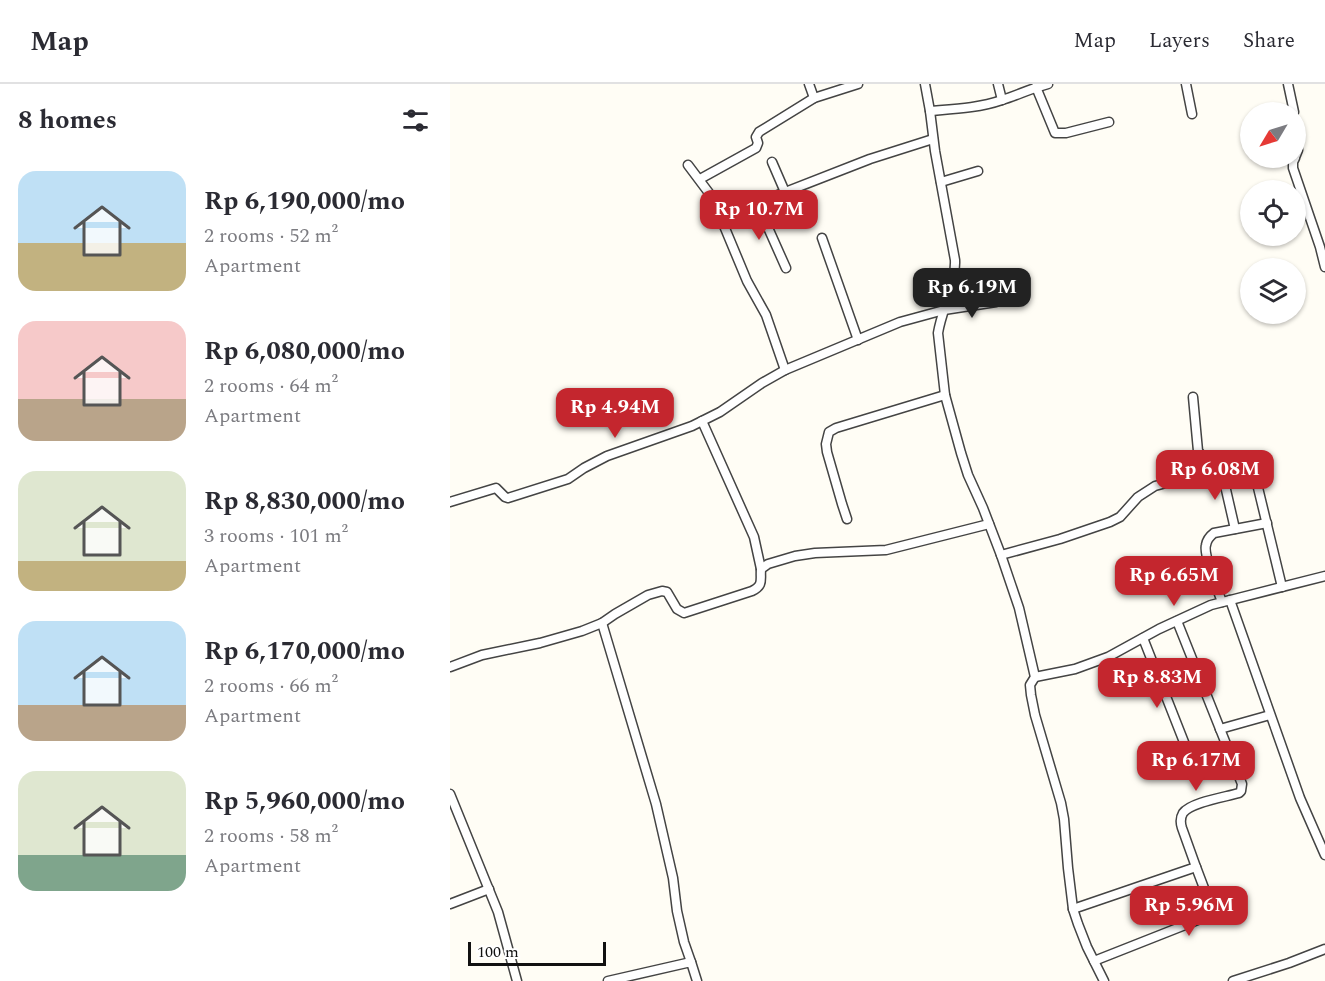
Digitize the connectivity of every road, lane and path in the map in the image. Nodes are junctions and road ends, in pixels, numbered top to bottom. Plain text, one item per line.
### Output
1 (809, 84) edge
2 (858, 84) edge
3 (925, 84) edge
4 (998, 84) edge
5 (1048, 84) edge
6 (1186, 84) edge
7 (1288, 84) edge
8 (1036, 87) junction
9 (814, 98) junction
10 (1002, 100) junction
11 (1292, 102) edge
12 (930, 111) junction
13 (1192, 114) dead end
14 (1108, 122) dead end
15 (933, 139) junction
16 (772, 162) dead end
17 (688, 165) dead end
18 (1293, 168) edge
19 (978, 171) dead end
20 (700, 179) junction
21 (941, 182) junction
22 (785, 192) junction
23 (757, 202) junction
24 (722, 220) junction
25 (822, 238) dead end
26 (1325, 267) edge
27 (786, 268) dead end
28 (996, 302) dead end
29 (944, 310) junction
30 (858, 340) junction
31 (785, 370) junction
32 (945, 395) junction
33 (1193, 397) dead end
34 (702, 421) junction
35 (1232, 465) junction
36 (1221, 468) junction
37 (450, 502) edge
38 (848, 519) dead end
39 (1267, 523) junction
40 (990, 524) junction
41 (1235, 529) junction
42 (1001, 555) junction
43 (762, 568) junction
44 (1325, 576) edge
45 (1282, 587) junction
46 (1226, 601) junction
47 (1177, 621) junction
48 (602, 623) junction
49 (1143, 638) junction
50 (450, 667) edge
51 (1035, 677) junction
52 (1270, 715) junction
53 (1220, 729) junction
54 (1195, 770) dead end
55 (451, 796) edge
56 (1325, 855) edge
57 (1196, 867) junction
58 (489, 889) junction
59 (450, 904) edge
60 (1073, 909) junction
61 (1325, 949) edge
62 (1094, 961) junction
63 (691, 962) junction
64 (517, 981) edge
65 (608, 981) edge
66 (698, 981) edge
67 (1104, 981) edge
68 (1233, 981) edge

1 - 9 street
2 - 9 street
3 - 12 street
4 - 10 street
5 - 8 street
6 - 13 street
7 - 11 street
8 - 10 street
8 - 14 street
9 - 20 street
10 - 12 street
12 - 15 street
15 - 21 street
15 - 22 street
16 - 22 street
17 - 20 street
18 - 26 street
19 - 21 street
20 - 24 street
21 - 29 street
22 - 23 street
23 - 24 street
23 - 27 street
24 - 31 street
25 - 30 street
28 - 29 street
29 - 30 street
29 - 32 street
30 - 31 street
31 - 34 street
32 - 38 street
32 - 40 street
33 - 35 street
34 - 37 street
34 - 43 street
35 - 36 street
35 - 39 street
36 - 41 street
36 - 42 street
39 - 41 street
39 - 45 street
40 - 42 street
40 - 43 street
41 - 46 street
42 - 51 street
43 - 48 street
44 - 45 street
45 - 46 street
46 - 47 street
46 - 52 street
47 - 49 street
47 - 53 street
48 - 50 street
48 - 63 street
49 - 51 street
49 - 54 street
51 - 60 street
52 - 53 street
52 - 56 street
53 - 57 street
55 - 58 street
57 - 60 street
57 - 62 street
58 - 59 street
58 - 64 street
60 - 62 street
61 - 68 street
62 - 67 street
63 - 65 street
63 - 66 street

